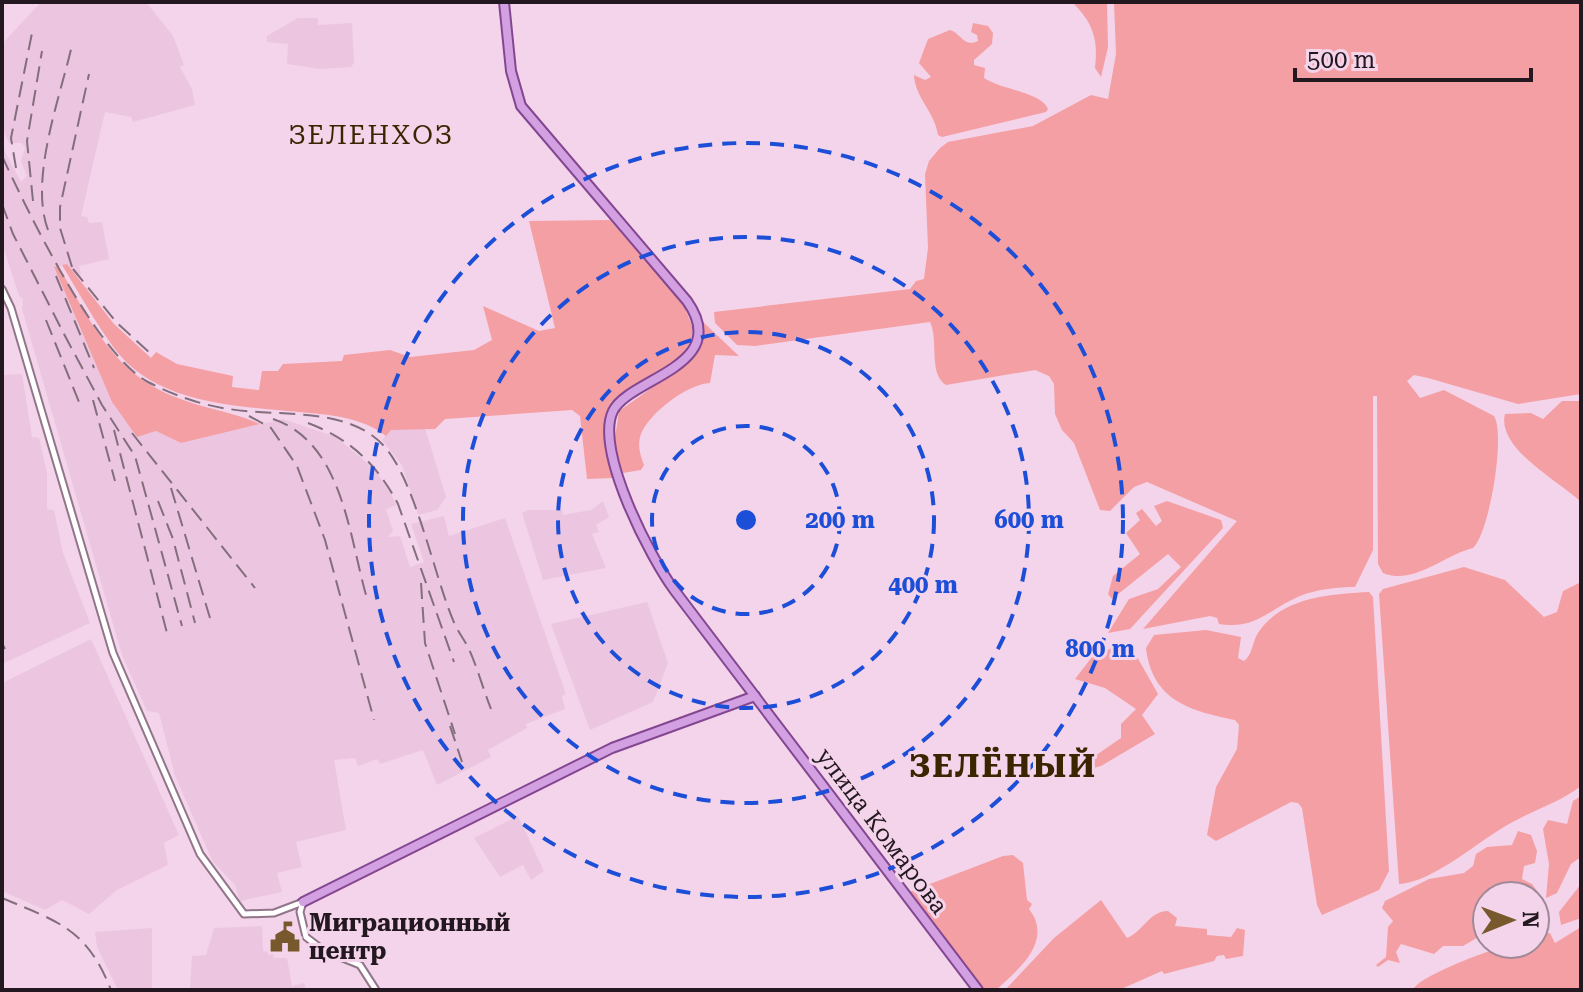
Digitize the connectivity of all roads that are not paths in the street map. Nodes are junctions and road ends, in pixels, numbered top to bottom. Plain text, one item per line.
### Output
1 (504, 2) edge
2 (2, 289) edge
3 (755, 696) junction
4 (303, 902) junction
5 (288, 909) junction
6 (300, 912) junction
7 (376, 990) edge
8 (978, 990) edge

1 - 3 main road, улица Комарова
2 - 5 street
3 - 4 main road
3 - 8 main road, улица Комарова
4 - 5 street
4 - 6 street
5 - 6 street
6 - 7 street

